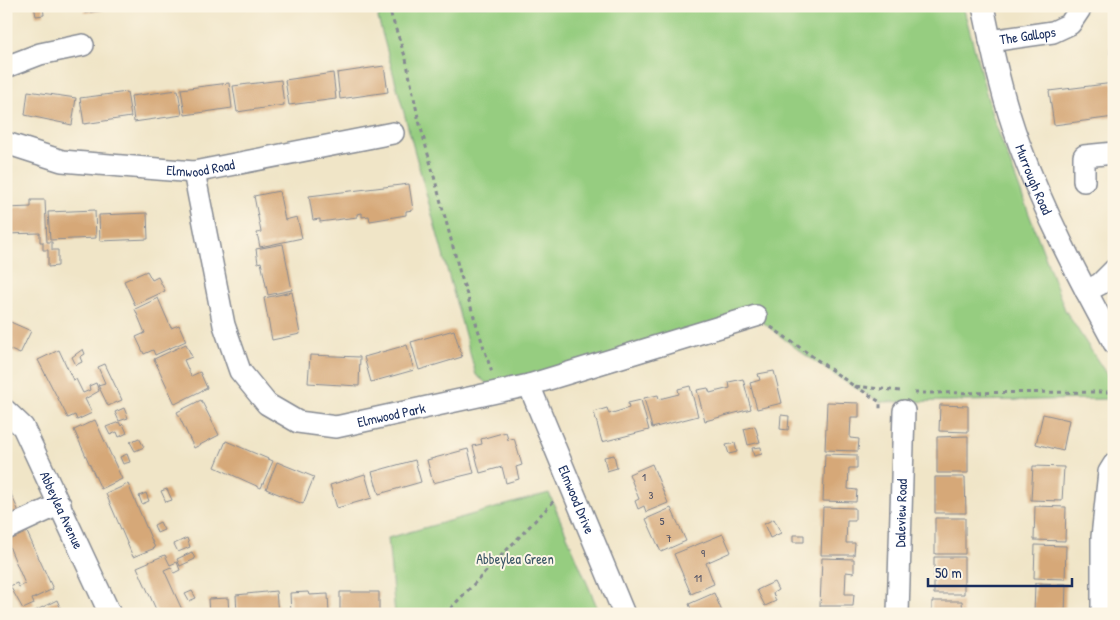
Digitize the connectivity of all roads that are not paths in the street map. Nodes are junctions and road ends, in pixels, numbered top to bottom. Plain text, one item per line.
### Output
1 (983, 6) edge
2 (1082, 6) edge
3 (990, 41) junction
4 (83, 45) dead end
5 (6, 67) edge
6 (393, 133) dead end
7 (6, 143) edge
8 (1114, 154) edge
9 (194, 172) junction
10 (1084, 181) dead end
11 (1114, 270) edge
12 (1086, 290) junction
13 (756, 316) road end
14 (1114, 342) edge
15 (529, 385) junction
16 (6, 411) edge
17 (904, 411) dead end
18 (1114, 464) edge
19 (60, 504) junction
20 (6, 529) edge
21 (110, 614) edge
22 (624, 614) edge
23 (898, 614) edge
24 (1102, 614) edge

1 - 3 street, Murrough Road
2 - 3 street, The Gallops
3 - 12 street, Murrough Road
4 - 5 street
6 - 9 street, Elmwood Road
7 - 9 street, Elmwood Road
8 - 10 street
9 - 15 street, Elmwood Park
11 - 12 street
12 - 14 street, Murrough Road
13 - 15 street, Elmwood Park
15 - 22 street, Elmwood Drive
16 - 19 street, Abbeylea Avenue
17 - 23 street, Daleview Road
18 - 24 street
19 - 20 street
19 - 21 street, Abbeylea Avenue

